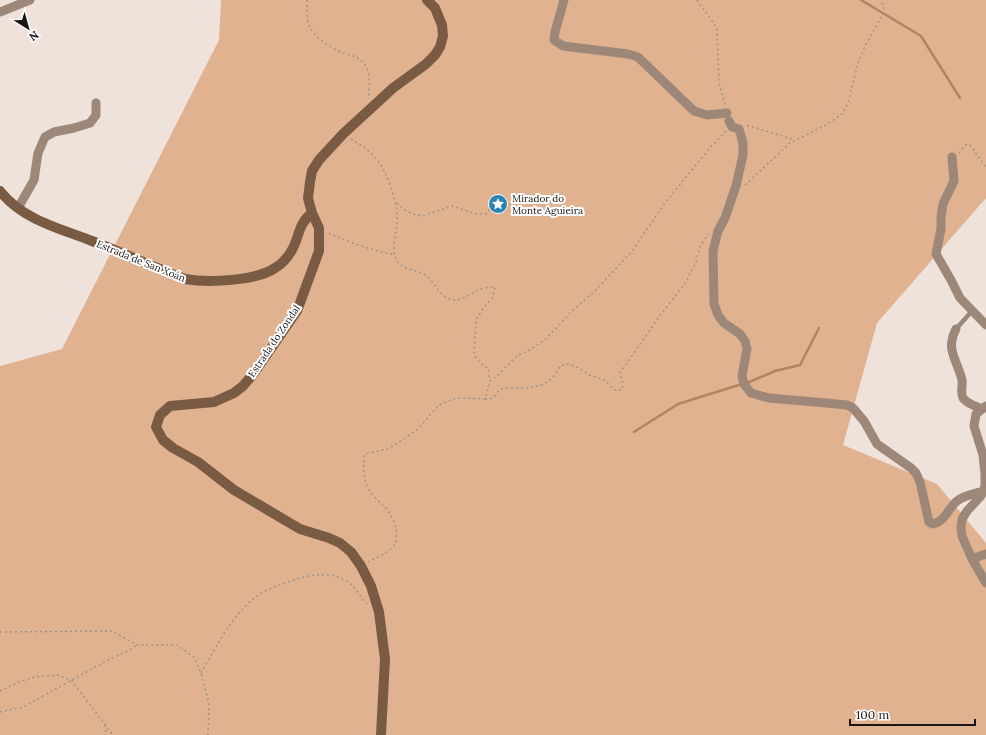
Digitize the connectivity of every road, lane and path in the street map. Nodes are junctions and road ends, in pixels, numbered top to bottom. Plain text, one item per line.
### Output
1 (30, 0) edge
2 (307, 0) edge
3 (427, 0) edge
4 (564, 0) edge
5 (697, 0) edge
6 (881, 0) edge
7 (0, 12) edge
8 (96, 103) dead end
9 (364, 114) junction
10 (732, 123) junction
11 (343, 134) junction
12 (795, 140) junction
13 (951, 161) joint
14 (986, 167) edge
15 (741, 189) dead end
16 (0, 191) edge
17 (497, 199) dead end
18 (397, 203) junction
19 (18, 208) junction
20 (312, 213) junction
21 (319, 228) junction
22 (718, 231) junction
23 (395, 255) junction
24 (972, 311) junction
25 (986, 325) edge
26 (956, 329) joint
27 (490, 381) junction
28 (485, 399) junction
29 (984, 407) edge
30 (985, 465) edge
31 (984, 491) junction
32 (986, 554) edge
33 (972, 559) junction
34 (361, 566) junction
35 (986, 583) edge
36 (367, 604) dead end
37 (0, 632) edge
38 (137, 645) junction
39 (201, 673) junction
40 (72, 680) junction
41 (0, 691) edge
42 (0, 712) edge
43 (105, 725) junction
44 (106, 735) edge
45 (113, 735) edge
46 (208, 735) edge
47 (381, 735) edge

1 - 7 street
2 - 9 path
3 - 9 street, Estrada do Zondal
4 - 10 street
5 - 10 path
6 - 12 path
8 - 19 street
9 - 11 street, Estrada do Zondal
10 - 12 path
10 - 22 street
10 - 27 path
11 - 18 path
11 - 20 street, Estrada do Zondal
12 - 15 path
13 - 14 path
13 - 24 street
16 - 19 street, Estrada de San Xoán
17 - 18 path
18 - 23 path
19 - 20 street, Estrada de San Xoán
20 - 21 street, Estrada do Zondal
21 - 23 path
21 - 34 street, Estrada do Zondal
22 - 28 path
22 - 31 street
23 - 27 path
24 - 25 street
24 - 26 lane
26 - 29 street
27 - 28 path
28 - 34 path
29 - 30 street
30 - 31 street
31 - 33 street
32 - 33 street
33 - 35 street
34 - 47 street, Estrada do Zondal
36 - 39 path
37 - 38 path
38 - 39 path
38 - 40 path
39 - 46 path
40 - 41 path
40 - 42 path
40 - 43 path
43 - 44 path
43 - 45 path

